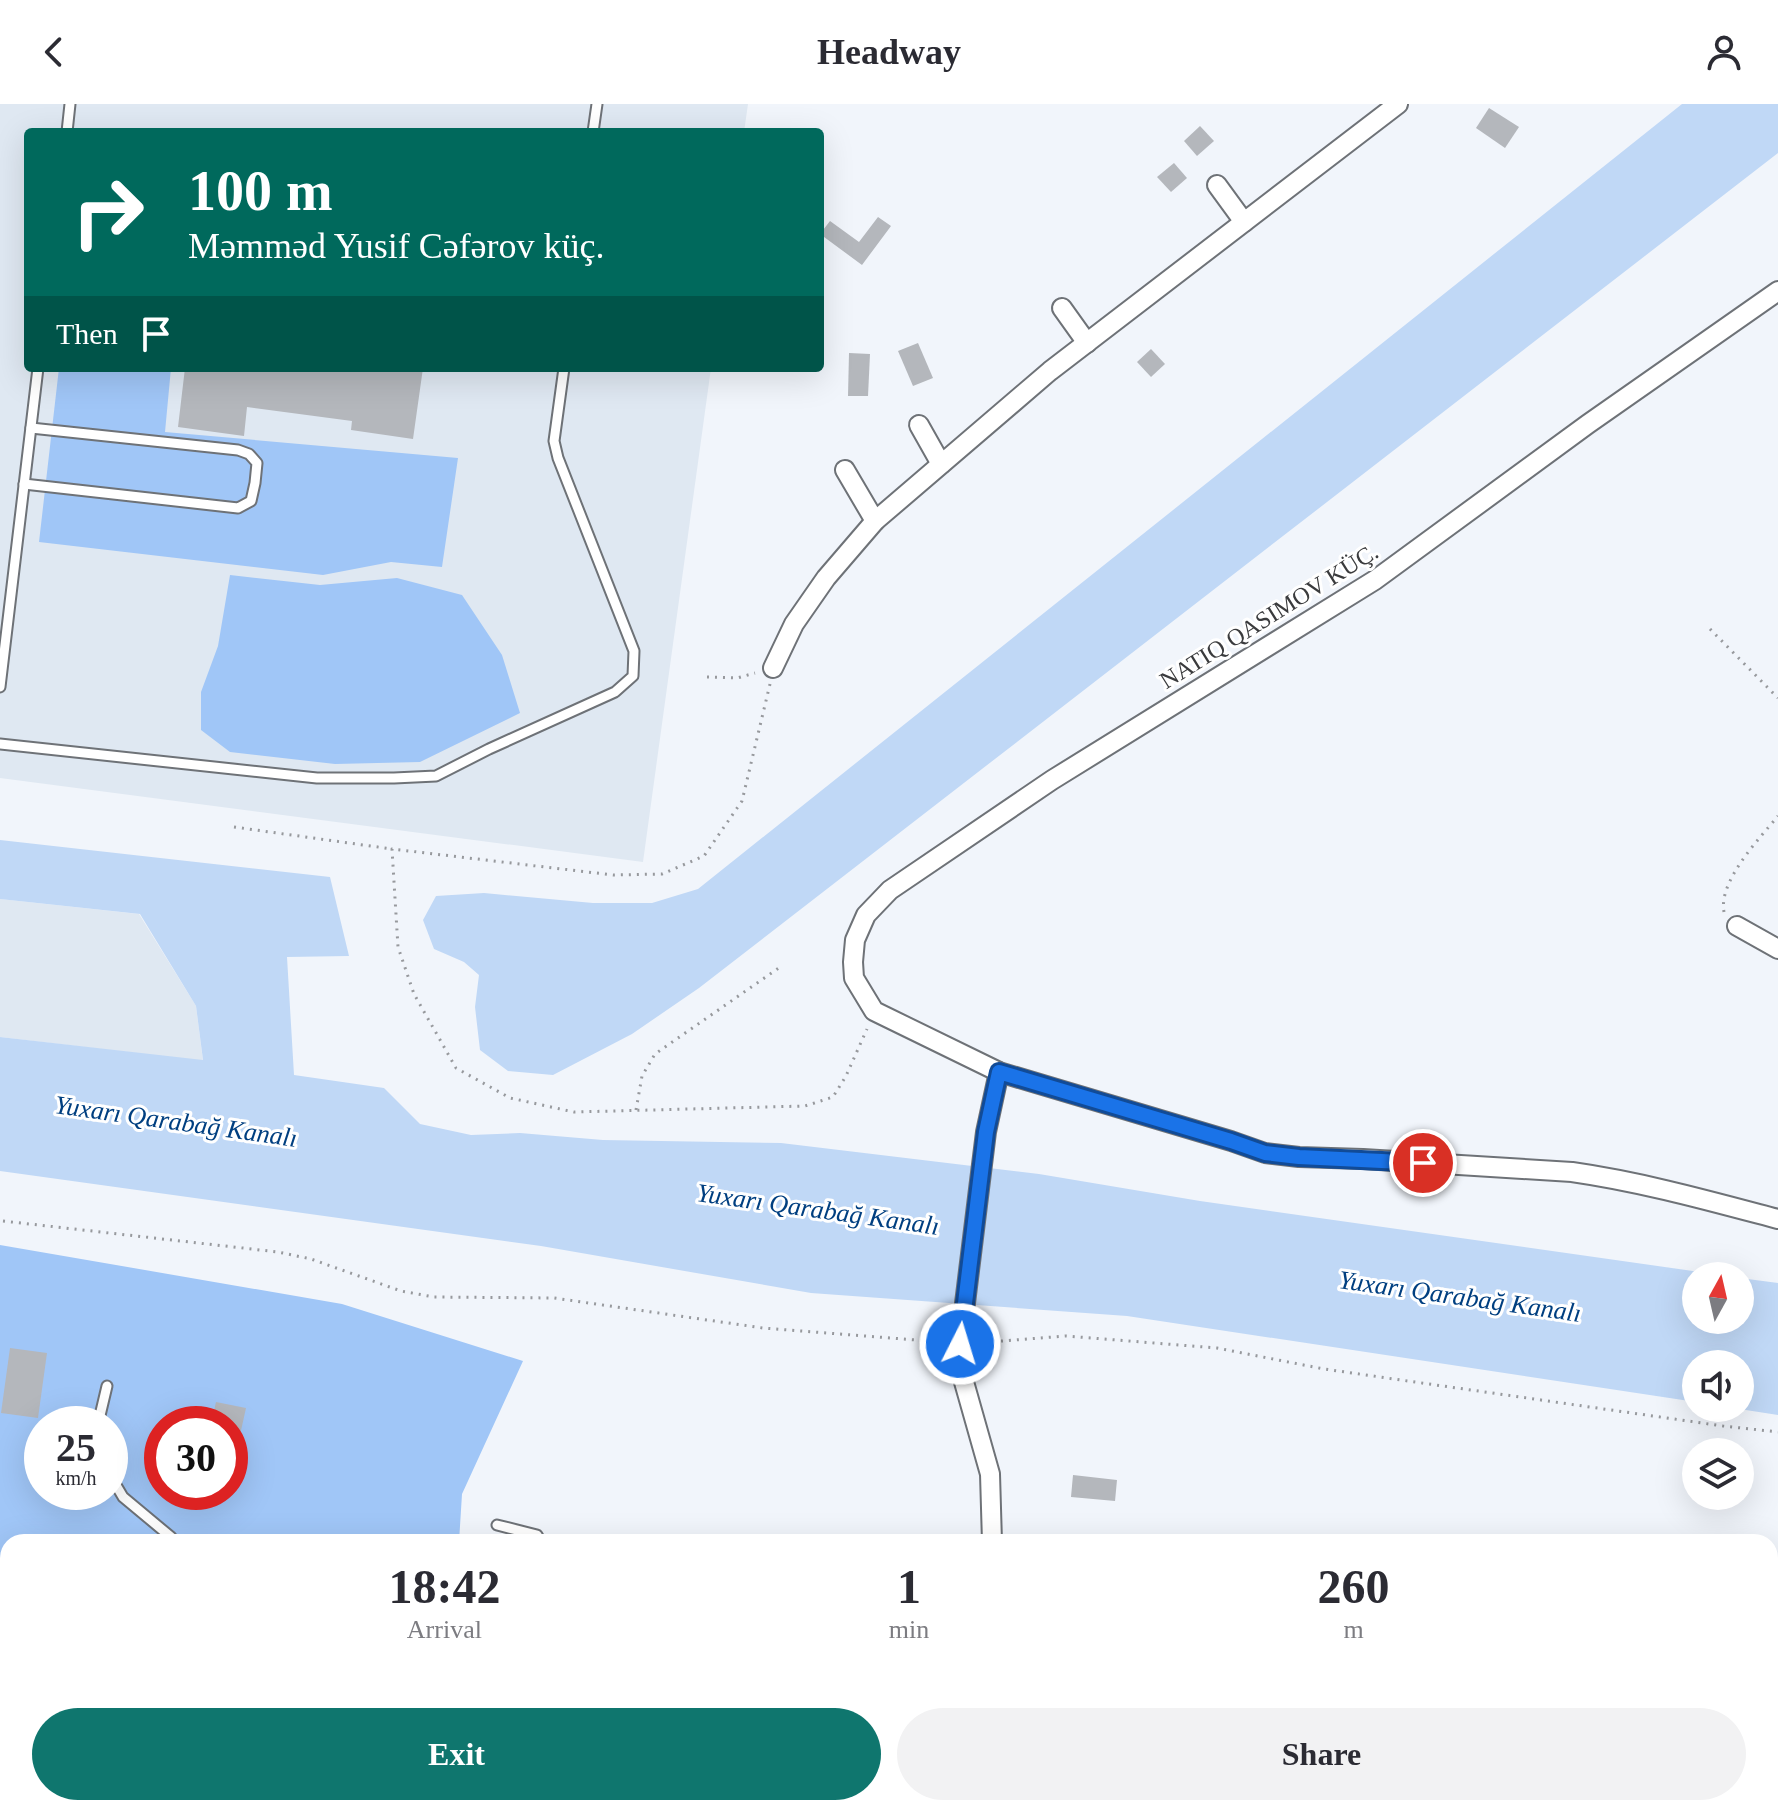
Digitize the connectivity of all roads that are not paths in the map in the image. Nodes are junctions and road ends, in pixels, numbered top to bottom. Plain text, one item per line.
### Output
1 (70, 104) edge
2 (597, 104) edge
3 (1387, 107) edge
4 (67, 128) edge
5 (594, 128) edge
6 (1217, 185) dead end
7 (1244, 222) junction
8 (1778, 291) edge
9 (1062, 308) dead end
10 (1087, 343) junction
11 (38, 372) edge
12 (563, 372) edge
13 (919, 425) dead end
14 (31, 428) junction
15 (941, 464) junction
16 (845, 470) dead end
17 (24, 484) junction
18 (875, 521) junction
19 (773, 668) road end
20 (1, 675) edge
21 (0, 687) edge
22 (0, 744) edge
23 (1737, 926) road end
24 (1778, 949) edge
25 (999, 1072) junction
26 (1778, 1219) edge
27 (107, 1386) dead end
28 (102, 1406) edge
29 (128, 1501) edge
30 (497, 1525) dead end
31 (167, 1534) edge
32 (533, 1534) edge
33 (992, 1534) edge

1 - 4 lane
2 - 5 lane
3 - 7 street
6 - 7 street
7 - 10 street
8 - 25 street
9 - 10 street
10 - 15 street
11 - 14 lane
12 - 22 lane
13 - 15 street
14 - 17 lane
14 - 17 lane
15 - 18 street
16 - 18 street
17 - 20 lane
18 - 19 street
20 - 21 lane
23 - 24 street
25 - 26 street
25 - 33 street
27 - 28 lane
29 - 31 lane
30 - 32 lane

